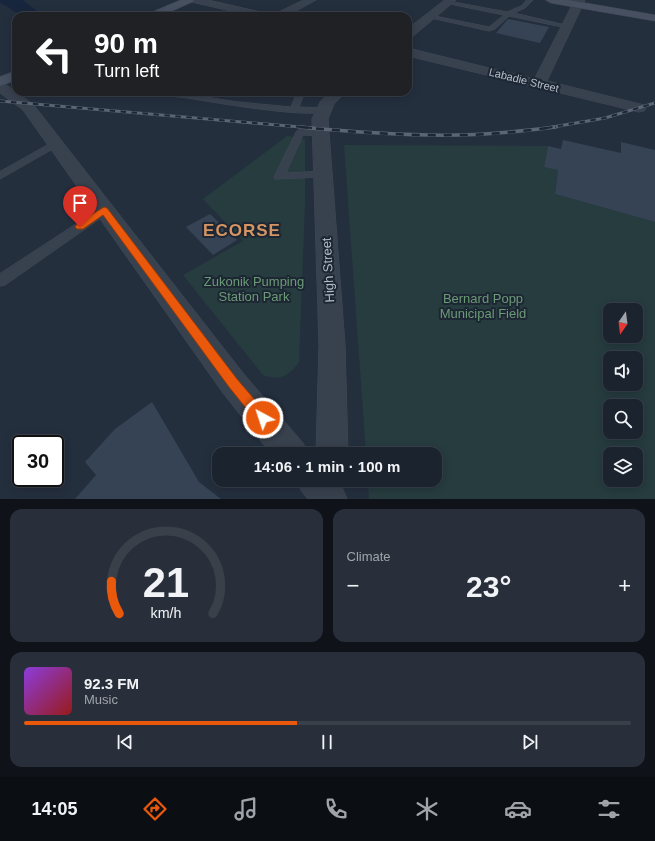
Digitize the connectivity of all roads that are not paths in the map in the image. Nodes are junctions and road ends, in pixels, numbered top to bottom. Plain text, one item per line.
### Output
1 (189, 0) edge
2 (195, 0) edge
3 (311, 0) edge
4 (530, 0) edge
5 (551, 0) edge
6 (450, 1) edge
7 (579, 2) edge
8 (161, 12) edge
9 (248, 12) edge
10 (287, 12) edge
11 (508, 14) junction
12 (430, 17) junction
13 (655, 18) edge
14 (567, 26) junction
15 (412, 32) edge
16 (412, 53) edge
17 (12, 77) edge
18 (0, 82) edge
19 (539, 83) junction
20 (0, 87) edge
21 (12, 95) edge
22 (14, 96) edge
23 (185, 96) edge
24 (299, 96) edge
25 (335, 96) edge
26 (639, 108) dead end
27 (294, 109) junction
28 (324, 110) junction
29 (322, 133) junction
30 (55, 144) junction
31 (324, 174) junction
32 (0, 176) edge
33 (104, 210) junction
34 (0, 281) edge
35 (286, 447) edge
36 (332, 447) edge
37 (320, 487) edge
38 (332, 487) edge
39 (331, 499) edge

1 - 8 main road
2 - 9 street
3 - 10 street
4 - 11 lane
5 - 7 main road
6 - 11 lane
6 - 12 street
7 - 13 main road
7 - 14 street
11 - 12 lane
11 - 14 lane
12 - 15 street
14 - 19 street
16 - 19 street, Labadie Street
17 - 18 main road
19 - 26 street, Labadie Street
20 - 21 street
22 - 30 street
23 - 27 lane
24 - 27 lane
25 - 28 street
27 - 28 lane
28 - 29 street, High Street
29 - 31 street, High Street
29 - 31 lane
30 - 32 lane
30 - 33 street
31 - 36 street, High Street
33 - 34 lane
33 - 35 street
37 - 39 street
38 - 39 street

